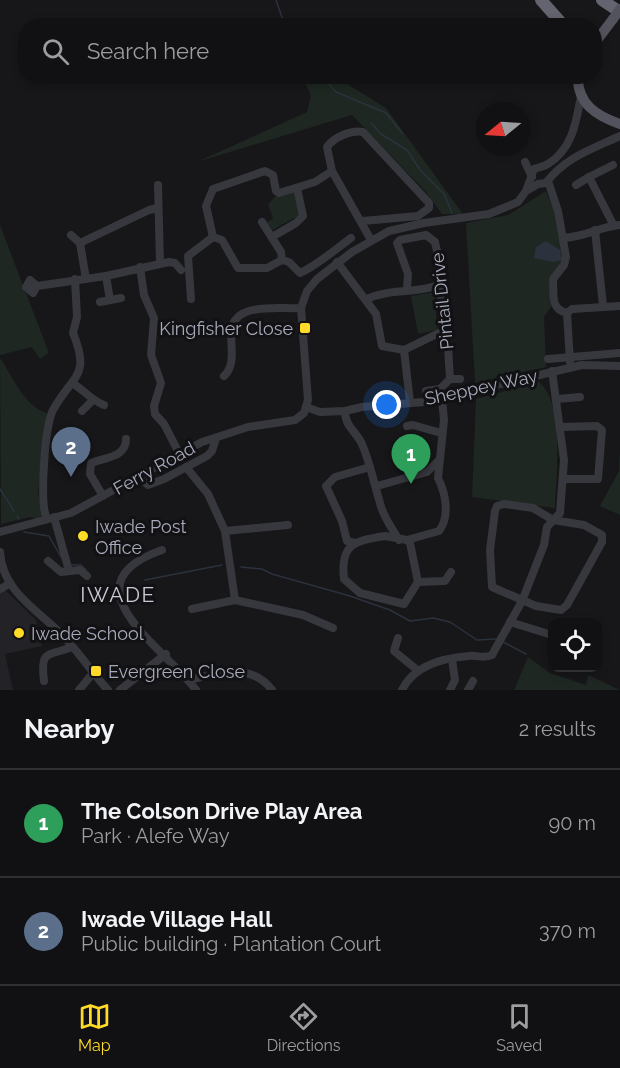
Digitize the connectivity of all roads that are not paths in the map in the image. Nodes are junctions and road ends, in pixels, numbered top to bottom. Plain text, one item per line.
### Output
1 (541, 0) edge
2 (602, 0) edge
3 (618, 13) edge
4 (557, 18) edge
5 (602, 34) edge
6 (579, 84) edge
7 (581, 96) junction
8 (620, 124) edge
9 (620, 136) edge
10 (613, 165) dead end
11 (541, 167) junction
12 (332, 171) junction
13 (532, 175) junction
14 (589, 177) junction
15 (544, 181) junction
16 (158, 185) dead end
17 (576, 185) dead end
18 (297, 188) junction
19 (526, 191) junction
20 (158, 208) junction
21 (363, 221) junction
22 (262, 222) dead end
23 (617, 225) edge
24 (595, 230) junction
25 (71, 235) dead end
26 (213, 237) junction
27 (272, 237) junction
28 (351, 238) dead end
29 (563, 238) junction
30 (371, 240) junction
31 (80, 243) junction
32 (282, 260) junction
33 (337, 262) junction
34 (160, 263) junction
35 (140, 267) junction
36 (181, 270) dead end
37 (106, 276) junction
38 (75, 279) junction
39 (86, 279) junction
40 (37, 285) dead end
41 (439, 285) junction
42 (407, 288) junction
43 (121, 298) dead end
44 (191, 299) dead end
45 (110, 300) junction
46 (367, 300) junction
47 (100, 302) dead end
48 (603, 306) junction
49 (620, 306) edge
50 (301, 308) junction
51 (567, 313) junction
52 (443, 331) junction
53 (404, 350) junction
54 (620, 353) edge
55 (570, 357) junction
56 (548, 359) dead end
57 (616, 366) edge
58 (570, 368) junction
59 (552, 371) junction
60 (228, 374) dead end
61 (450, 379) junction
62 (460, 380) dead end
63 (72, 383) junction
64 (426, 391) dead end
65 (580, 397) dead end
66 (442, 399) junction
67 (557, 399) junction
68 (93, 400) junction
69 (410, 402) junction
70 (104, 405) dead end
71 (306, 407) junction
72 (82, 411) dead end
73 (345, 411) junction
74 (406, 426) dead end
75 (561, 427) junction
76 (441, 433) junction
77 (216, 438) junction
78 (126, 440) dead end
79 (179, 453) junction
80 (439, 460) junction
81 (186, 467) junction
82 (370, 467) junction
83 (427, 471) junction
84 (138, 477) junction
85 (438, 478) junction
86 (564, 479) junction
87 (377, 486) junction
88 (104, 496) junction
89 (50, 518) junction
90 (553, 520) junction
91 (288, 525) dead end
92 (225, 531) junction
93 (0, 532) edge
94 (403, 540) junction
95 (355, 543) junction
96 (162, 550) dead end
97 (0, 552) edge
98 (48, 561) dead end
99 (68, 566) junction
100 (451, 572) dead end
101 (87, 576) dead end
102 (418, 582) junction
103 (9, 584) junction
104 (0, 589) edge
105 (235, 600) junction
106 (522, 601) junction
107 (192, 609) dead end
108 (510, 622) junction
109 (333, 628) dead end
110 (548, 633) edge
111 (398, 639) dead end
112 (72, 647) junction
113 (166, 654) junction
114 (452, 659) junction
115 (416, 669) junction
116 (93, 673) junction
117 (189, 680) junction
118 (44, 681) dead end
119 (473, 681) dead end
120 (79, 690) edge
121 (108, 690) edge
122 (120, 690) edge
123 (196, 690) edge
124 (272, 690) edge
125 (402, 690) edge
126 (450, 690) edge
127 (468, 690) edge

1 - 4 highway
2 - 3 highway
3 - 5 main road
6 - 7 main road
7 - 8 main road
7 - 11 street
9 - 15 street
10 - 14 street
11 - 13 street
11 - 15 street
12 - 18 street
12 - 21 street
12 - 21 street
13 - 15 street
13 - 19 street
14 - 17 street
14 - 23 street
15 - 19 street
15 - 29 street
16 - 20 street
18 - 26 street
18 - 27 street
19 - 30 street
20 - 31 street
20 - 34 street
21 - 30 street
22 - 27 street
23 - 24 street
24 - 29 street
24 - 48 street
25 - 31 street
26 - 32 street
26 - 44 street
27 - 32 street
28 - 32 street
29 - 51 street
30 - 33 street
31 - 39 street
33 - 46 street
33 - 50 street
34 - 35 street
34 - 36 street
35 - 37 street
35 - 79 street
37 - 39 street
37 - 45 street
38 - 39 street
38 - 40 street
38 - 63 street
41 - 42 street
41 - 42 street, Pintail Drive
41 - 52 street, Pintail Drive
42 - 46 street
43 - 45 street
45 - 47 street
46 - 53 street
48 - 49 street
48 - 51 street
50 - 60 street
50 - 71 street
51 - 55 street
52 - 53 street
52 - 61 street, Pintail Drive
53 - 69 street
54 - 55 street
55 - 56 street
55 - 58 street
57 - 58 street, Sheppey Way
58 - 59 street, Sheppey Way
59 - 66 street, Sheppey Way
59 - 67 street
61 - 62 street
61 - 64 street
63 - 68 street
63 - 89 street
65 - 67 street
66 - 69 street, Sheppey Way
66 - 76 street
67 - 75 street
68 - 70 street
68 - 72 street
69 - 73 street, Sheppey Way
71 - 73 street, Sheppey Way
71 - 77 street, Ferry Road
73 - 82 street
74 - 76 street
75 - 86 street
75 - 86 street
76 - 80 street
77 - 79 street, Ferry Road
77 - 81 street
78 - 88 street
79 - 84 street, Ferry Road
80 - 83 street
80 - 85 street
81 - 84 street
81 - 92 street
82 - 87 street
82 - 95 street
83 - 85 street
83 - 87 street
84 - 88 street, Ferry Road
85 - 94 street
86 - 90 street
87 - 94 street
88 - 89 street, Ferry Road
89 - 93 street, Ferry Road
89 - 99 street
90 - 106 street
90 - 106 street
90 - 106 street
91 - 92 street
92 - 105 street
94 - 95 street
94 - 102 street
95 - 102 street
96 - 113 street
97 - 103 street
98 - 99 street
99 - 101 street
100 - 102 street
103 - 104 street
103 - 112 street
105 - 107 street
105 - 109 street
106 - 108 street
108 - 110 street
108 - 114 street
111 - 115 street
112 - 116 street
112 - 118 street
113 - 117 street
113 - 122 street
114 - 115 street
114 - 126 street
115 - 125 street
116 - 120 street
116 - 121 street
117 - 123 street
117 - 124 street
119 - 127 street

